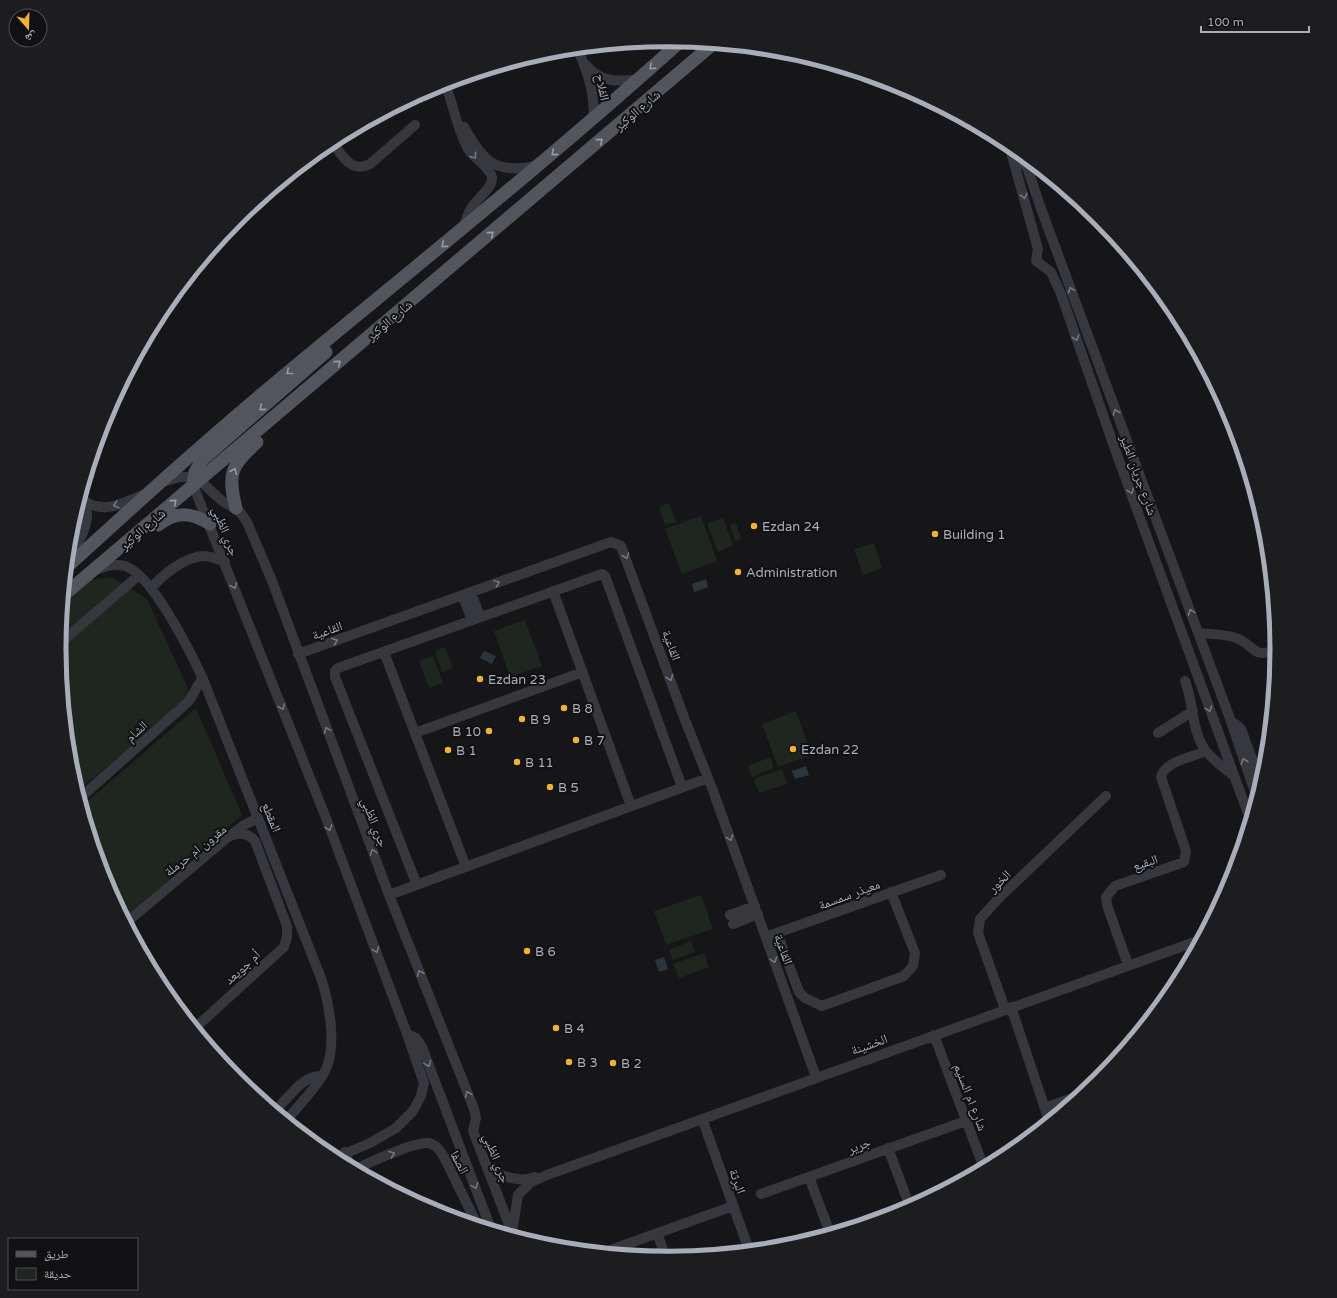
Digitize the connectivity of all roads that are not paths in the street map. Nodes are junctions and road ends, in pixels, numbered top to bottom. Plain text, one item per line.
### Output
1 (674, 47) edge
2 (708, 48) edge
3 (580, 54) edge
4 (583, 61) junction
5 (639, 80) junction
6 (447, 89) edge
7 (454, 107) junction
8 (593, 120) junction
9 (415, 125) dead end
10 (336, 147) edge
11 (1012, 154) edge
12 (539, 165) junction
13 (1033, 169) edge
14 (1019, 179) junction
15 (465, 227) junction
16 (1059, 259) junction
17 (1042, 266) junction
18 (404, 278) junction
19 (274, 417) junction
20 (195, 481) junction
21 (152, 489) junction
22 (85, 501) edge
23 (84, 505) edge
24 (236, 508) junction
25 (212, 530) junction
26 (134, 537) junction
27 (76, 545) edge
28 (202, 556) junction
29 (73, 561) edge
30 (225, 562) junction
31 (94, 570) junction
32 (138, 576) junction
33 (150, 588) junction
34 (70, 590) edge
35 (553, 591) junction
36 (467, 594) junction
37 (476, 619) junction
38 (1198, 633) junction
39 (67, 637) edge
40 (384, 652) junction
41 (1270, 653) edge
42 (298, 654) junction
43 (582, 672) junction
44 (203, 679) junction
45 (1185, 681) dead end
46 (1193, 711) junction
47 (1231, 722) junction
48 (415, 733) junction
49 (1158, 733) dead end
50 (1206, 751) junction
51 (1257, 773) edge
52 (1234, 776) junction
53 (708, 778) junction
54 (682, 788) junction
55 (1254, 789) edge
56 (84, 794) edge
57 (1106, 796) dead end
58 (631, 806) junction
59 (1248, 813) edge
60 (258, 818) junction
61 (231, 835) junction
62 (466, 867) junction
63 (941, 875) dead end
64 (417, 885) junction
65 (891, 892) junction
66 (389, 895) junction
67 (757, 910) junction
68 (283, 918) joint
69 (131, 919) edge
70 (732, 920) dead end
71 (777, 933) junction
72 (766, 937) junction
73 (1194, 942) edge
74 (1128, 965) junction
75 (1008, 1008) junction
76 (199, 1025) edge
77 (407, 1034) junction
78 (934, 1035) junction
79 (322, 1076) junction
80 (816, 1077) junction
81 (1067, 1100) edge
82 (278, 1107) edge
83 (1045, 1108) junction
84 (1048, 1116) edge
85 (290, 1117) edge
86 (703, 1121) junction
87 (966, 1121) junction
88 (888, 1148) junction
89 (345, 1152) junction
90 (341, 1154) edge
91 (347, 1158) edge
92 (982, 1162) edge
93 (362, 1167) edge
94 (487, 1168) junction
95 (809, 1177) junction
96 (530, 1181) junction
97 (760, 1194) dead end
98 (908, 1201) edge
99 (733, 1206) junction
100 (474, 1219) edge
101 (489, 1223) edge
102 (510, 1229) edge
103 (828, 1229) edge
104 (512, 1230) edge
105 (657, 1233) junction
106 (748, 1246) edge
107 (615, 1249) edge
108 (663, 1251) edge

1 -> 5 main road, شارع الوكير
19 -> 2 main road, شارع الوكير
3 - 4 street, الفلاح
4 - 5 street, الفلاح
4 - 8 street, الفلاح
5 - 8 main road, شارع الوكير
6 - 7 street
7 - 12 street
7 -> 15 street
8 -> 12 main road, شارع الوكير
9 - 10 street
11 - 14 street, شارع جريان الطير
12 - 15 main road, شارع الوكير
13 - 14 street
13 - 16 street, شارع جريان الطير
14 -> 17 street, شارع جريان الطير
15 -> 18 main road, شارع الوكير
16 - 17 street
38 -> 16 street, شارع جريان الطير
17 -> 52 street, شارع جريان الطير
18 -> 20 main road
18 -> 21 main road, شارع الوكير
19 - 20 main road, شارع الوكير
24 -> 19 main road
20 - 21 street
20 - 24 street, جري الظبي
20 - 25 street, جري الظبي
26 -> 20 main road, شارع الوكير
21 -> 22 street
21 - 29 main road, شارع الوكير
23 - 27 street
24 - 42 street, جري الظبي
25 - 26 main road
25 - 28 street
25 - 30 street, جري الظبي
26 - 31 main road, شارع الوكير
28 - 30 street
28 - 33 street
30 -> 77 street, جري الظبي
31 - 32 street, المقطع
31 - 34 main road, شارع الوكير
32 - 33 street, المقطع
32 - 39 street
33 - 44 street, المقطع
35 - 37 street
35 - 43 street
35 - 54 street
36 - 37 street
42 -> 36 street, القاعية
36 -> 53 street, القاعية
37 - 40 street
38 - 41 street
38 - 47 street, شارع جريان الطير
40 - 48 street
40 - 64 street
66 -> 42 street, جري الظبي
43 - 48 street
43 - 58 street
44 - 56 street, الشام
44 - 60 street, المقطع
45 - 46 street
46 - 49 street
46 - 50 street
47 - 51 street
55 -> 47 street, شارع جريان الطير
48 - 62 street
50 - 52 street
50 - 74 street, البقيع
52 - 59 street, شارع جريان الطير
53 - 54 street
53 -> 67 street, القاعية
54 - 58 street
57 - 75 street, الخور
58 - 62 street
60 - 61 street
60 - 79 street, المقطع
61 - 68 street, مقرون ام حرملة
61 - 69 street, مقرون ام حرملة
62 - 64 street
63 - 65 street, معيذر سمسمة
64 - 66 street
65 - 71 street, معيذر سمسمة
65 - 71 street
94 -> 66 street, جري الظبي
67 - 70 street
67 - 72 street, القاعية
68 - 76 street, أم جويعد
71 - 72 street, معيذر سمسمة
72 -> 80 street, القاعية
73 - 74 street, الخشينة
74 - 75 street, الخشينة
75 - 78 street, الخشينة
75 - 83 street, الخور
77 - 89 street, جري الظبي
77 -> 101 street, جري الظبي
78 - 80 street, الخشينة
78 - 87 street, شارع ام السنيم
79 - 82 street
79 - 85 street, المقطع
80 - 86 street, الخشينة
81 - 83 street
83 - 84 street, الخور
86 - 96 street, الخشينة
86 - 99 street, البرثة
87 - 88 street, جرير
87 - 92 street, شارع ام السنيم
88 - 95 street, جرير
88 - 98 street
89 - 90 street
89 - 91 street
93 -> 100 street, الصفا
94 - 96 street
94 - 102 street, جري الظبي
95 - 97 street, جرير
95 - 103 street
96 - 104 street
99 - 105 street
99 - 106 street, البرثة
105 - 107 street
105 - 108 street

